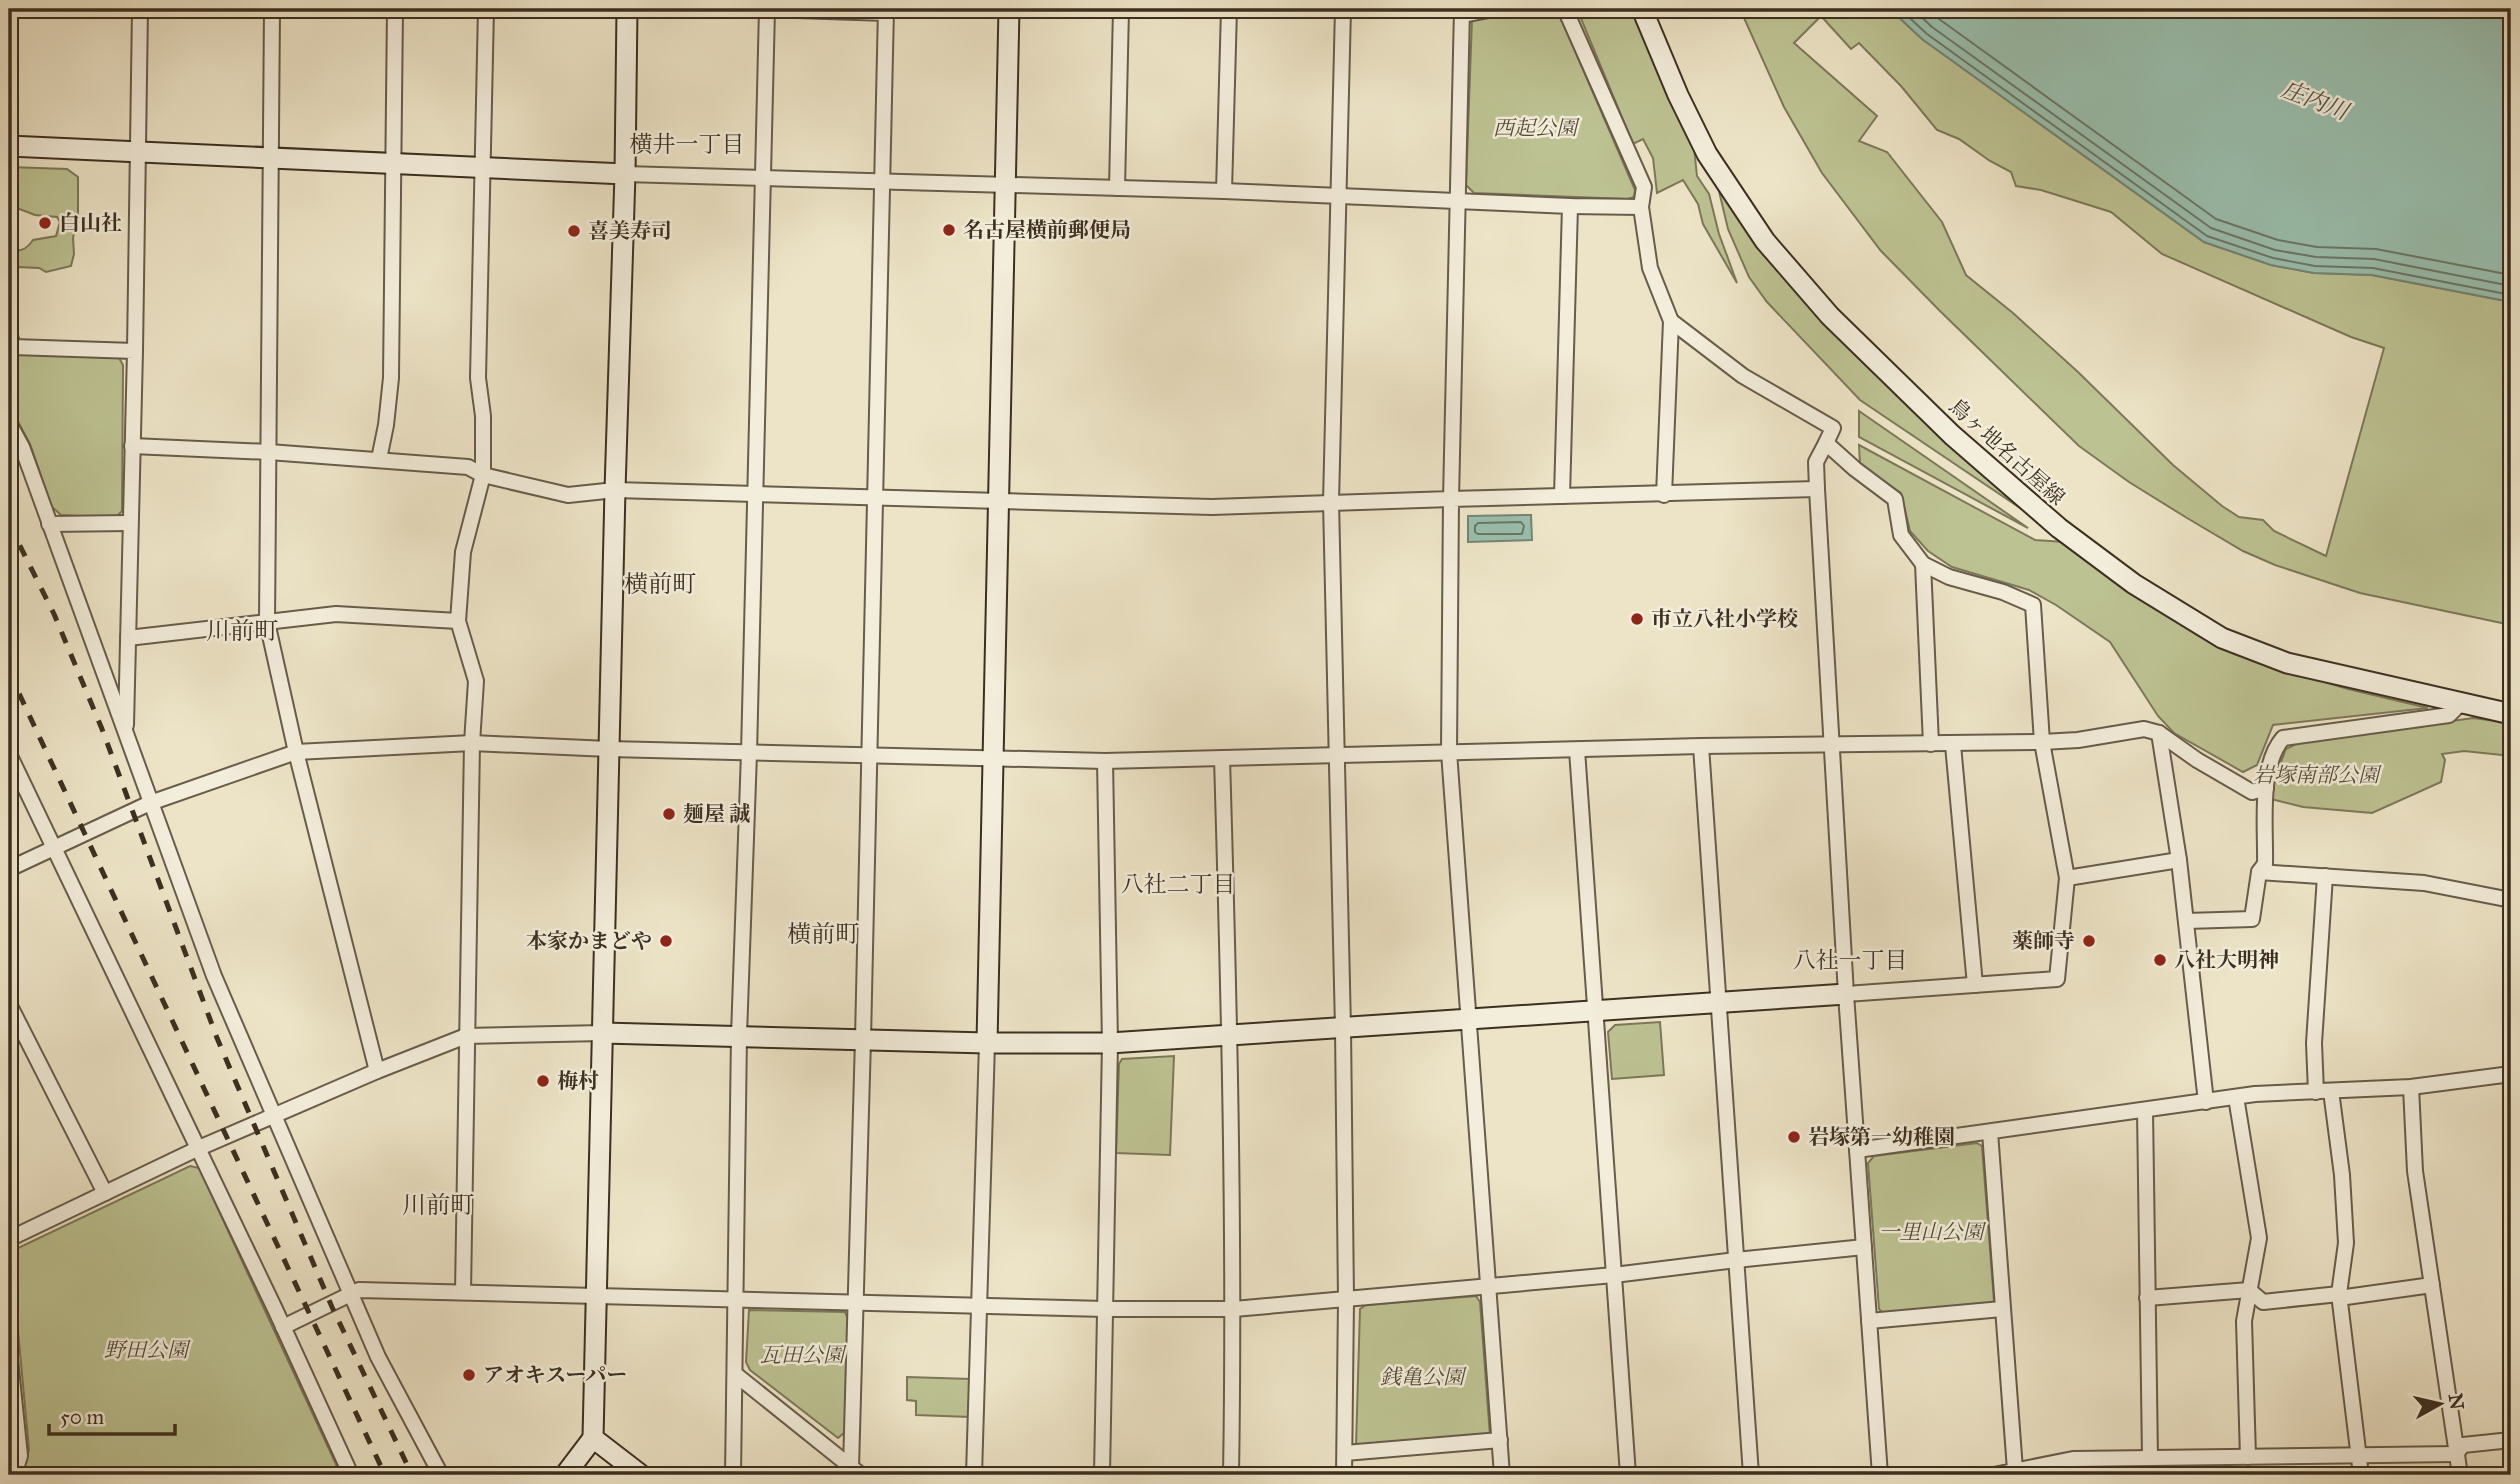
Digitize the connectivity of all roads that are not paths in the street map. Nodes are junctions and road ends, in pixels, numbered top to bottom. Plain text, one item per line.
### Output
1 (141, 9) edge
2 (272, 9) edge
3 (396, 9) edge
4 (486, 9) edge
5 (627, 9) edge
6 (768, 9) edge
7 (1009, 9) edge
8 (1121, 9) edge
9 (1229, 9) edge
10 (1343, 9) edge
11 (1494, 9) edge
12 (1565, 9) edge
13 (1642, 9) edge
14 (886, 11) edge
15 (1463, 12) edge
16 (9, 146) edge
17 (137, 151) junction
18 (270, 158) junction
19 (393, 163) junction
20 (482, 166) junction
21 (625, 174) junction
22 (763, 177) junction
23 (883, 182) junction
24 (1005, 184) junction
25 (1117, 188) junction
26 (1224, 191) junction
27 (1338, 197) junction
28 (1457, 200) junction
29 (1570, 206) junction
30 (1642, 206) junction
31 (1671, 321) junction
32 (9, 332) edge
33 (11, 350) edge
34 (135, 352) junction
35 (9, 423) edge
36 (1826, 443) junction
37 (132, 446) junction
38 (269, 452) junction
39 (379, 459) junction
40 (483, 475) junction
41 (1817, 489) junction
42 (615, 490) junction
43 (754, 494) junction
44 (1664, 495) junction
45 (1562, 496) junction
46 (875, 497) junction
47 (1451, 499) junction
48 (999, 500) junction
49 (1331, 502) junction
50 (130, 523) junction
51 (49, 524) junction
52 (1923, 564) junction
53 (458, 621) junction
54 (267, 622) junction
55 (128, 638) junction
56 (2460, 704) junction
57 (2511, 714) edge
58 (126, 733) junction
59 (2159, 733) junction
60 (472, 743) junction
61 (2042, 743) junction
62 (1831, 744) junction
63 (1931, 744) junction
64 (1953, 745) junction
65 (1701, 746) junction
66 (609, 749) junction
67 (1577, 750) junction
68 (296, 752) junction
69 (1449, 752) junction
70 (749, 753) junction
71 (9, 754) edge
72 (1337, 754) junction
73 (868, 756) junction
74 (1222, 758) junction
75 (995, 759) junction
76 (1105, 761) junction
77 (2266, 788) junction
78 (150, 803) junction
79 (53, 846) junction
80 (2179, 860) junction
81 (9, 869) edge
82 (2259, 872) junction
83 (2325, 876) junction
84 (2067, 878) junction
85 (2511, 900) edge
86 (2186, 921) junction
87 (1975, 985) junction
88 (1846, 994) junction
89 (1718, 1002) junction
90 (9, 1004) edge
91 (1595, 1011) junction
92 (1470, 1019) junction
93 (1343, 1028) junction
94 (603, 1033) junction
95 (739, 1035) junction
96 (466, 1036) junction
97 (1230, 1036) junction
98 (863, 1039) junction
99 (987, 1043) junction
100 (1110, 1043) junction
101 (377, 1071) junction
102 (2511, 1074) edge
103 (2411, 1087) junction
104 (2323, 1091) junction
105 (2236, 1097) junction
106 (2206, 1102) junction
107 (2145, 1110) junction
108 (275, 1116) junction
109 (1990, 1132) junction
110 (199, 1148) junction
111 (1857, 1150) junction
112 (105, 1193) junction
113 (9, 1239) edge
114 (1864, 1247) junction
115 (1736, 1259) junction
116 (1614, 1275) junction
117 (2432, 1284) junction
118 (1488, 1287) junction
119 (2249, 1290) junction
120 (463, 1292) junction
121 (350, 1294) junction
122 (595, 1296) junction
123 (2339, 1296) junction
124 (736, 1298) junction
125 (2147, 1298) junction
126 (1346, 1300) junction
127 (855, 1301) junction
128 (979, 1305) junction
129 (1105, 1309) junction
130 (1234, 1309) junction
131 (2002, 1309) junction
132 (1869, 1321) junction
133 (283, 1327) junction
134 (9, 1349) edge
135 (736, 1374) junction
136 (593, 1438) junction
137 (1500, 1440) junction
138 (2511, 1440) edge
139 (1345, 1453) junction
140 (2456, 1454) junction
141 (2357, 1455) junction
142 (2248, 1457) junction
143 (2150, 1458) junction
144 (2015, 1470) junction
145 (856, 1471) edge
146 (14, 1475) edge
147 (351, 1475) edge
148 (441, 1475) edge
149 (565, 1475) edge
150 (641, 1475) edge
151 (733, 1475) edge
152 (974, 1475) edge
153 (1102, 1475) edge
154 (1231, 1475) edge
155 (1345, 1475) edge
156 (1502, 1475) edge
157 (1628, 1475) edge
158 (1751, 1475) edge
159 (1880, 1475) edge
160 (1994, 1475) edge
161 (2361, 1475) edge
162 (2460, 1475) edge

1 - 17 street
2 - 18 street
3 - 19 street
4 - 20 street
5 - 21 street
6 - 14 street
6 - 22 street
7 - 24 street
8 - 25 street
9 - 26 street
10 - 27 street
11 - 15 street
12 - 30 street
13 - 56 street, 鳥ヶ地名古屋線
14 - 23 street
15 - 28 street
16 - 17 street
17 - 18 street
17 - 34 street
18 - 19 street
18 - 38 street
19 - 20 street
19 - 39 street
20 - 21 street
20 - 40 street
21 - 22 street
21 - 42 street
22 - 23 street
22 - 43 street
23 - 24 street
23 - 46 street
24 - 25 street
24 - 48 street
25 - 26 street
26 - 27 street
27 - 28 street
27 - 49 street
28 - 29 street
28 - 47 street
29 - 30 street
29 - 45 street
30 - 31 street
31 - 36 street
31 - 44 street
32 - 33 street
33 - 34 street
34 - 37 street
35 - 51 street
36 - 41 street
36 - 52 street
37 - 38 street
37 - 50 street
38 - 39 street
38 - 54 street
39 - 40 street
40 - 42 street
40 - 53 street
41 - 44 street
41 - 62 street
42 - 43 street
42 - 66 street
43 - 46 street
43 - 70 street
44 - 45 street
45 - 47 street
46 - 48 street
46 - 73 street
47 - 49 street
47 - 69 street
48 - 49 street
48 - 75 street
49 - 72 street
50 - 51 street
50 - 55 street
51 - 58 street
52 - 61 street
52 - 63 street
53 - 54 street
53 - 60 street
54 - 55 street
54 - 68 street
55 - 58 street
56 - 57 street, 鳥ヶ地名古屋線
56 - 77 street
58 - 78 street
59 - 61 street
59 - 77 street
59 - 80 street
60 - 66 street
60 - 68 street
60 - 96 street
61 - 64 street
61 - 84 street
62 - 63 street
62 - 65 street
62 - 88 street
63 - 64 street
64 - 87 street
65 - 67 street
65 - 89 street
66 - 70 street
66 - 94 street
67 - 69 street
67 - 91 street
68 - 78 street
68 - 101 street
69 - 72 street
69 - 92 street
70 - 73 street
70 - 95 street
71 - 79 street
72 - 74 street
72 - 93 street
73 - 75 street
73 - 98 street
74 - 76 street
74 - 97 street
75 - 76 street
75 - 99 street
76 - 100 street
77 - 82 street
78 - 79 street
78 - 108 street
79 - 81 street
79 - 110 street
80 - 84 street
80 - 86 street
82 - 83 street
82 - 86 street
83 - 85 street
83 - 104 street
84 - 87 street
86 - 106 street
87 - 88 street
88 - 89 street
88 - 111 street
89 - 91 street
89 - 115 street
90 - 112 street
91 - 92 street
91 - 116 street
92 - 93 street
92 - 118 street
93 - 97 street
93 - 126 street
94 - 95 street
94 - 96 street
94 - 122 street
95 - 98 street
95 - 124 street
96 - 101 street
96 - 120 street
97 - 100 street
97 - 130 street
98 - 99 street
98 - 127 street
99 - 100 street
99 - 128 street
100 - 129 street
101 - 108 street
102 - 103 street
103 - 104 street
103 - 117 street
104 - 105 street
104 - 123 street
105 - 106 street
105 - 119 street
106 - 107 street
107 - 109 street
107 - 125 street
108 - 110 street
108 - 121 street
109 - 111 street
109 - 131 street
110 - 112 street
110 - 133 street
111 - 114 street
112 - 113 street
114 - 115 street
114 - 132 street
115 - 116 street
115 - 158 street
116 - 118 street
116 - 157 street
117 - 123 street
117 - 140 street
118 - 126 street
118 - 137 street
119 - 123 street
119 - 125 street
119 - 142 street
120 - 121 street
120 - 122 street
121 - 133 street
121 - 148 street
122 - 124 street
122 - 136 street
123 - 141 street
124 - 127 street
124 - 135 street
125 - 143 street
126 - 130 street
126 - 139 street
127 - 128 street
127 - 145 street
128 - 129 street
128 - 152 street
129 - 130 street
129 - 153 street
130 - 154 street
131 - 132 street
131 - 144 street
132 - 159 street
133 - 147 street
134 - 146 street
135 - 145 street
135 - 151 street
136 - 149 street
136 - 150 street
137 - 139 street
137 - 156 street
138 - 140 street
139 - 155 street
140 - 141 street
140 - 162 street
141 - 142 street
141 - 161 street
142 - 143 street
143 - 144 street
144 - 160 street

